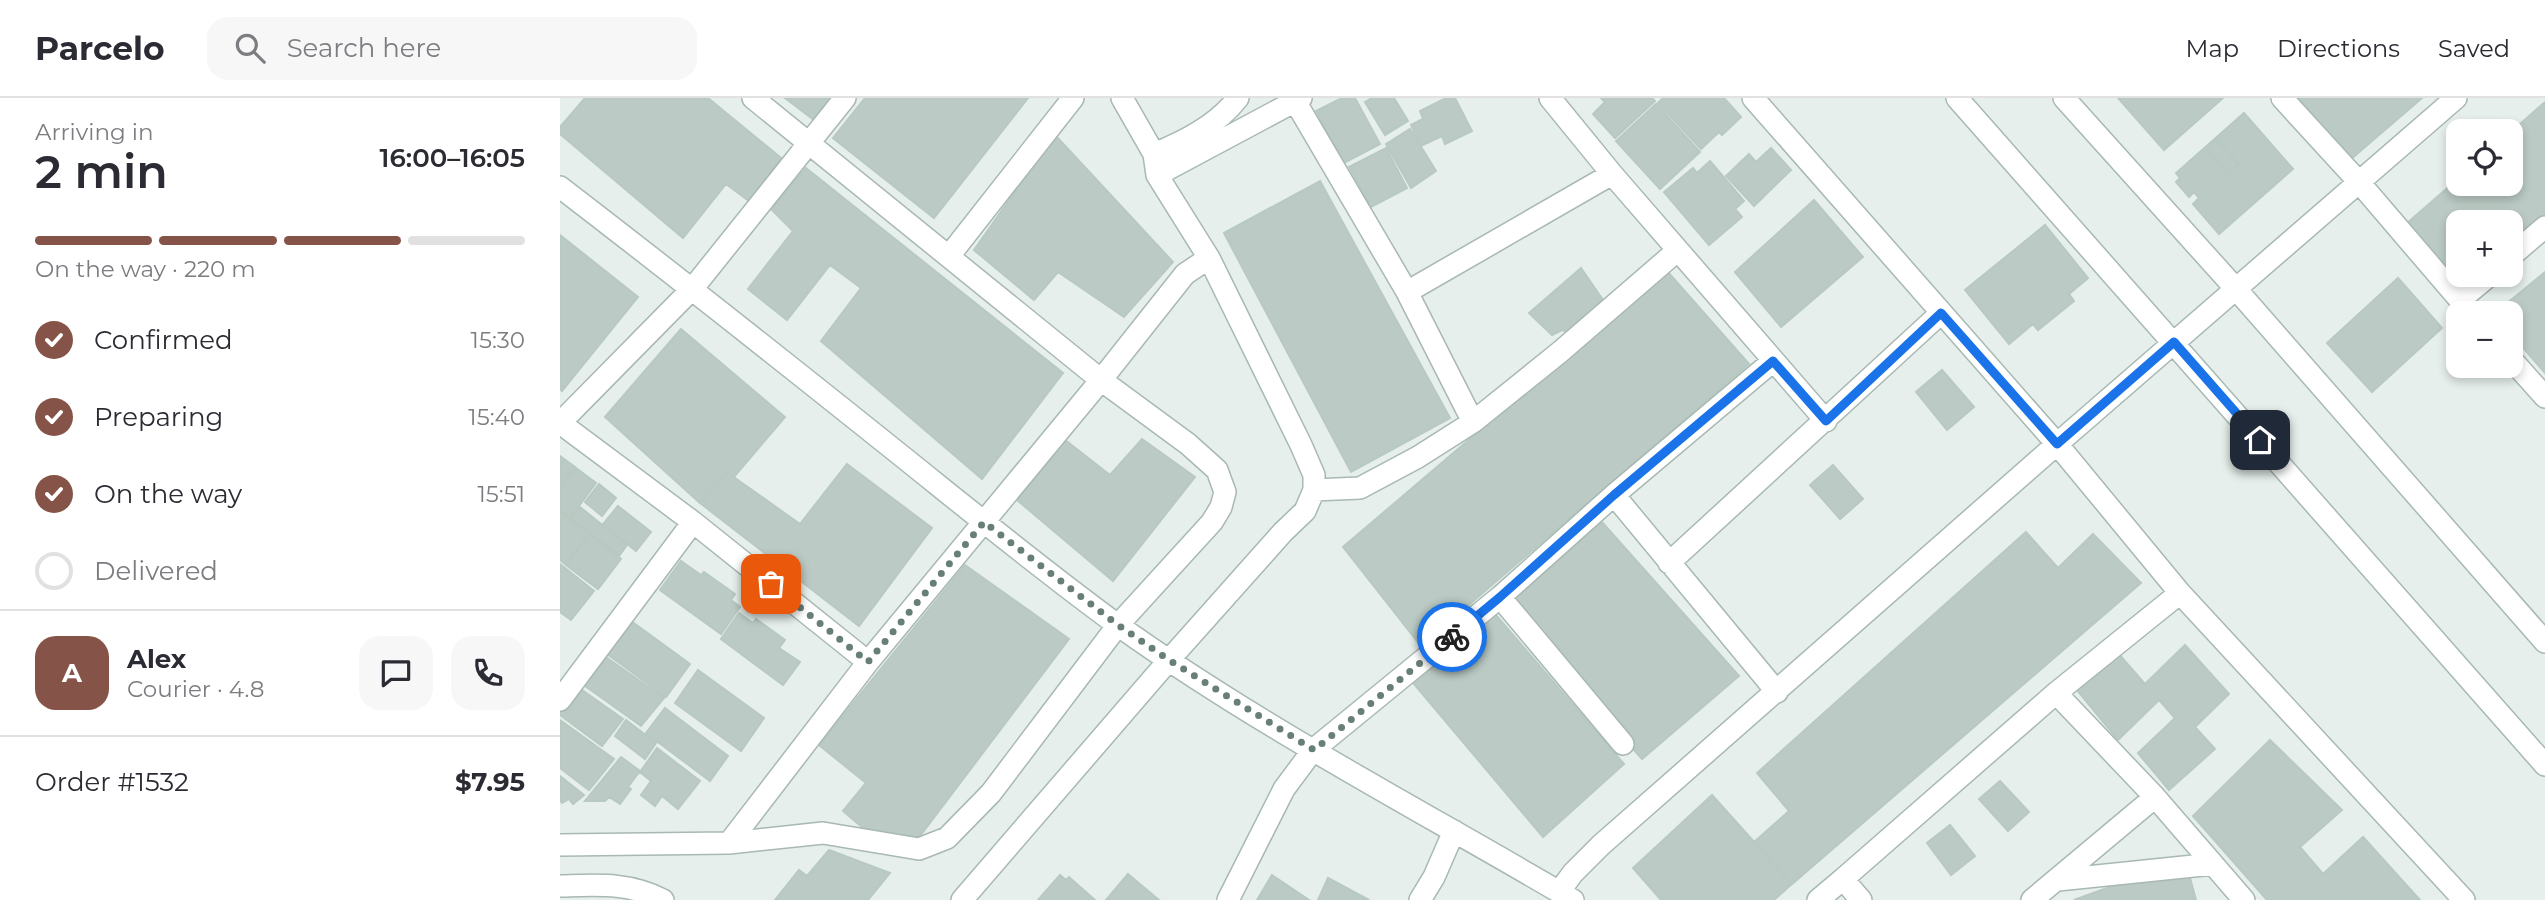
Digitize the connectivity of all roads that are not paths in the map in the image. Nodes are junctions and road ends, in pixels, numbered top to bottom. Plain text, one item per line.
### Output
1 (753, 98) edge
2 (845, 98) edge
3 (1073, 98) edge
4 (1122, 98) edge
5 (1238, 98) edge
6 (1550, 98) edge
7 (1753, 98) edge
8 (1957, 98) edge
9 (2064, 98) edge
10 (2282, 98) edge
11 (2456, 98) edge
12 (1298, 100) edge
13 (808, 141) junction
14 (1154, 154) junction
15 (1612, 174) junction
16 (1157, 176) junction
17 (2358, 181) junction
18 (560, 187) edge
19 (2545, 227) edge
20 (2523, 246) edge
21 (1678, 250) junction
22 (949, 256) junction
23 (1209, 258) junction
24 (2481, 287) edge
25 (693, 288) junction
26 (2236, 289) junction
27 (1406, 292) junction
28 (2460, 301) edge
29 (2470, 301) edge
30 (1941, 313) junction
31 (2174, 342) junction
32 (1773, 361) junction
33 (2523, 372) edge
34 (1101, 380) junction
35 (2545, 397) edge
36 (1826, 421) junction
37 (1473, 422) junction
38 (2057, 444) junction
39 (1314, 490) junction
40 (1614, 495) junction
41 (693, 522) junction
42 (984, 522) junction
43 (1669, 563) junction
44 (2180, 593) junction
45 (1500, 597) junction
46 (1118, 625) junction
47 (2545, 642) edge
48 (1169, 660) junction
49 (868, 662) junction
50 (1777, 692) junction
51 (2056, 693) junction
52 (560, 700) edge
53 (1623, 744) dead end
54 (1314, 750) junction
55 (2545, 765) edge
56 (2155, 797) junction
57 (1454, 831) junction
58 (729, 843) junction
59 (560, 845) edge
60 (2213, 864) junction
61 (1843, 879) junction
62 (2058, 880) junction
63 (560, 886) edge
64 (1566, 896) edge
65 (663, 900) edge
66 (962, 900) edge
67 (1228, 900) edge
68 (1420, 900) edge
69 (1818, 900) edge
70 (1861, 900) edge
71 (2032, 900) edge
72 (2244, 900) edge
73 (2465, 900) edge

1 - 13 street
2 - 13 street
3 - 22 street
4 - 14 street
5 - 14 street
6 - 15 street
7 - 30 street
8 - 31 street
9 - 26 street
10 - 17 street
11 - 17 street
12 - 16 street
12 - 27 street
13 - 22 street
13 - 25 street
14 - 16 street
15 - 21 street
15 - 27 street
16 - 23 street
17 - 26 street
17 - 28 street
18 - 25 street
19 - 20 street
21 - 32 street
21 - 37 street
22 - 34 street
23 - 34 street
23 - 39 street
24 - 29 street
25 - 41 street
25 - 42 street
26 - 31 street
26 - 47 street
27 - 37 street
30 - 36 street
30 - 38 street
31 - 38 street
31 - 55 street
32 - 36 street
32 - 40 street
33 - 35 street
34 - 42 street
34 - 46 street
36 - 43 street
37 - 39 street
38 - 44 street
38 - 50 street
39 - 48 street
40 - 43 street
40 - 45 street
41 - 49 street
41 - 52 street
42 - 46 street
42 - 49 street
43 - 50 street
44 - 51 street
44 - 73 street
45 - 53 street
45 - 54 street
46 - 48 street
46 - 58 street
48 - 54 street
48 - 66 street
49 - 58 street
50 - 64 street
51 - 56 street
51 - 61 street
54 - 57 street
54 - 67 street
56 - 60 street
56 - 62 street
57 - 64 street
57 - 68 street
58 - 59 street
60 - 62 street
60 - 72 street
61 - 69 street
61 - 70 street
62 - 71 street
63 - 65 street

